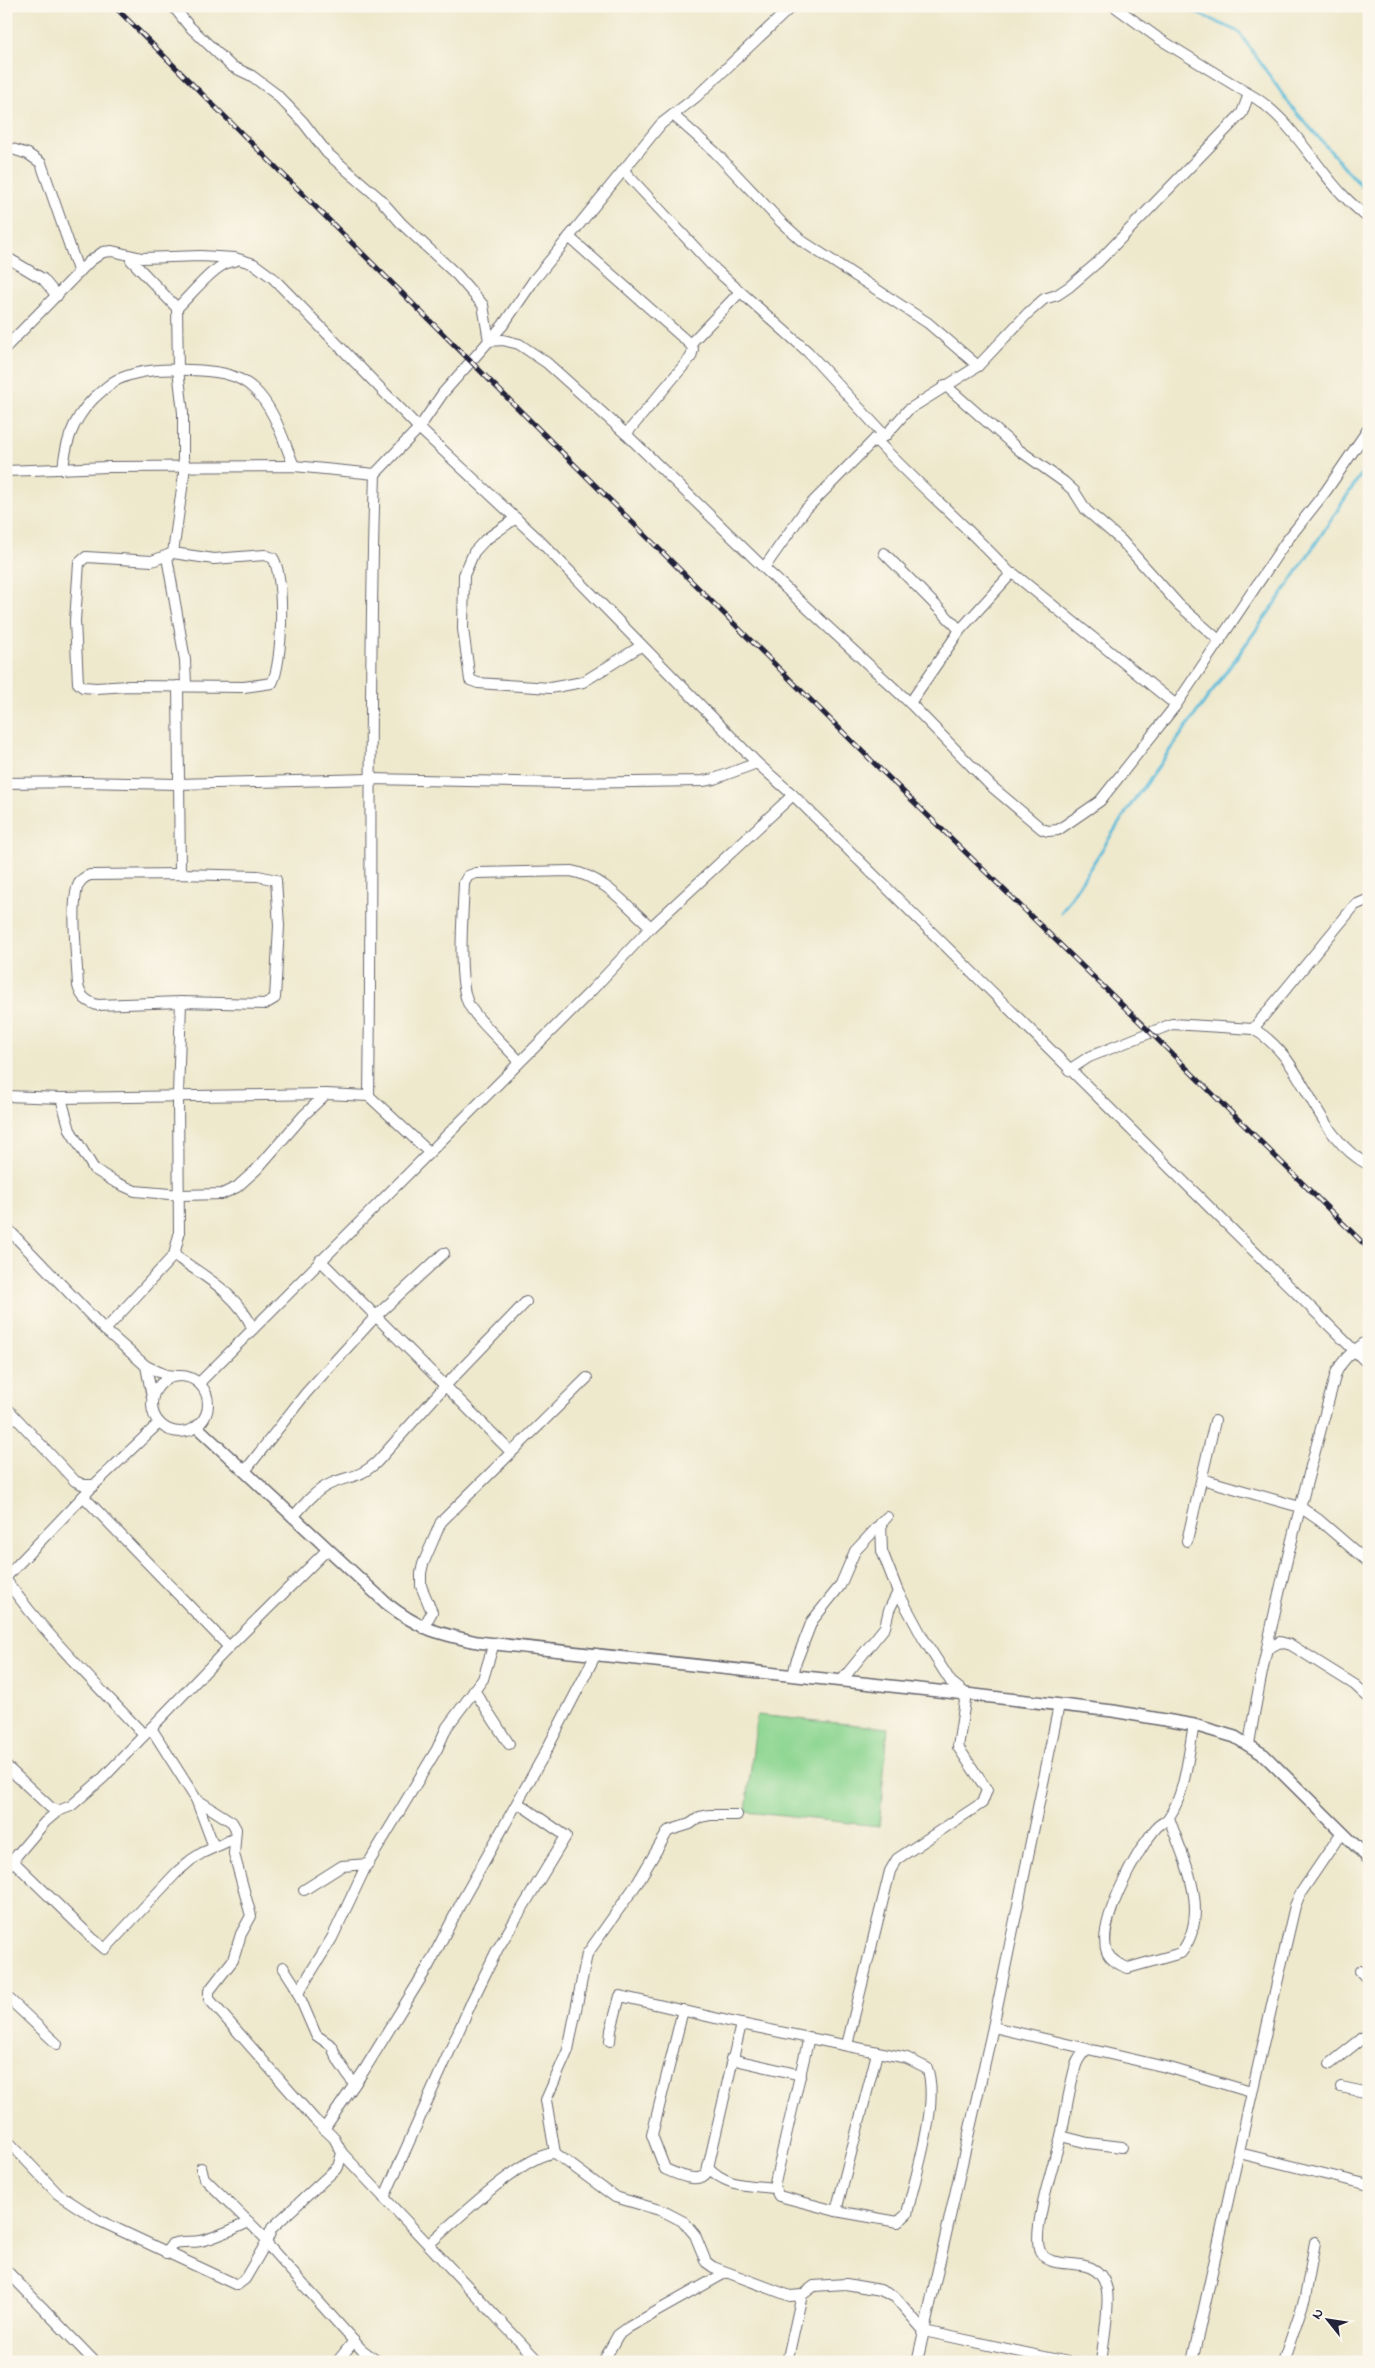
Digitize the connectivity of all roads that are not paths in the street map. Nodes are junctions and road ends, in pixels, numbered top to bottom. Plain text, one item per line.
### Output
1 (173, 6) edge
2 (792, 6) edge
3 (1114, 6) edge
4 (1249, 94) junction
5 (673, 115) junction
6 (6, 147) edge
7 (623, 170) junction
8 (1369, 219) edge
9 (569, 237) junction
10 (6, 257) edge
11 (132, 257) junction
12 (244, 261) junction
13 (79, 273) junction
14 (740, 292) junction
15 (57, 296) junction
16 (177, 308) junction
17 (489, 341) junction
18 (690, 344) junction
19 (6, 347) edge
20 (978, 366) junction
21 (178, 369) junction
22 (945, 385) junction
23 (419, 428) junction
24 (1369, 428) edge
25 (626, 434) junction
26 (880, 438) junction
27 (294, 466) junction
28 (185, 467) junction
29 (63, 469) junction
30 (6, 470) edge
31 (375, 474) junction
32 (516, 518) junction
33 (884, 553) dead end
34 (170, 555) junction
35 (764, 568) junction
36 (1011, 574) junction
37 (960, 630) junction
38 (1220, 641) junction
39 (641, 646) junction
40 (182, 686) junction
41 (910, 703) junction
42 (1176, 705) junction
43 (757, 763) junction
44 (370, 779) junction
45 (6, 783) edge
46 (178, 784) junction
47 (793, 795) junction
48 (180, 874) junction
49 (1369, 899) edge
50 (651, 927) junction
51 (181, 1002) junction
52 (1253, 1029) junction
53 (519, 1061) junction
54 (1069, 1070) junction
55 (326, 1094) junction
56 (178, 1095) junction
57 (6, 1096) edge
58 (369, 1096) junction
59 (61, 1098) junction
60 (429, 1152) junction
61 (1369, 1165) edge
62 (180, 1195) junction
63 (6, 1227) edge
64 (444, 1253) dead end
65 (174, 1256) junction
66 (320, 1260) junction
67 (526, 1302) dead end
68 (376, 1316) junction
69 (253, 1329) junction
70 (105, 1330) junction
71 (1369, 1339) edge
72 (1355, 1352) junction
73 (1369, 1365) edge
74 (146, 1366) junction
75 (177, 1376) junction
76 (586, 1378) dead end
77 (199, 1383) junction
78 (446, 1385) junction
79 (152, 1399) junction
80 (6, 1407) edge
81 (1215, 1421) dead end
82 (159, 1422) junction
83 (197, 1427) junction
84 (511, 1452) junction
85 (245, 1471) junction
86 (1202, 1479) junction
87 (74, 1481) junction
88 (94, 1485) junction
89 (82, 1498) junction
90 (1300, 1507) junction
91 (293, 1517) junction
92 (1187, 1541) dead end
93 (327, 1550) junction
94 (1369, 1563) edge
95 (6, 1578) edge
96 (898, 1592) junction
97 (423, 1628) junction
98 (494, 1643) junction
99 (229, 1646) junction
100 (1267, 1649) junction
101 (596, 1654) junction
102 (793, 1676) junction
103 (842, 1680) junction
104 (474, 1690) junction
105 (966, 1694) junction
106 (1369, 1698) edge
107 (1059, 1705) junction
108 (1194, 1725) junction
109 (148, 1731) junction
110 (509, 1744) dead end
111 (1249, 1744) junction
112 (6, 1766) edge
113 (196, 1799) junction
114 (518, 1803) junction
115 (58, 1811) junction
116 (737, 1815) dead end
117 (1169, 1818) junction
118 (1342, 1832) junction
119 (235, 1838) junction
120 (214, 1847) junction
121 (1369, 1859) edge
122 (10, 1864) edge
123 (366, 1866) junction
124 (304, 1890) dead end
125 (283, 1967) dead end
126 (1360, 1971) dead end
127 (1369, 1982) edge
128 (298, 1993) junction
129 (6, 1996) edge
130 (683, 2010) junction
131 (740, 2024) junction
132 (994, 2027) junction
133 (1369, 2032) edge
134 (809, 2038) junction
135 (610, 2041) dead end
136 (57, 2044) dead end
137 (848, 2045) junction
138 (1086, 2050) junction
139 (877, 2053) junction
140 (732, 2058) junction
141 (1330, 2064) dead end
142 (801, 2075) junction
143 (354, 2085) junction
144 (1341, 2087) dead end
145 (1251, 2092) junction
146 (1369, 2093) edge
147 (324, 2129) junction
148 (1061, 2136) junction
149 (6, 2139) edge
150 (1122, 2147) dead end
151 (342, 2153) junction
152 (555, 2153) junction
153 (1239, 2153) junction
154 (708, 2167) junction
155 (201, 2168) dead end
156 (1369, 2185) edge
157 (774, 2188) junction
158 (384, 2198) junction
159 (836, 2211) junction
160 (249, 2222) junction
161 (267, 2242) junction
162 (1315, 2242) dead end
163 (429, 2244) junction
164 (166, 2253) junction
165 (6, 2270) edge
166 (725, 2273) junction
167 (802, 2295) junction
168 (924, 2331) junction
169 (354, 2341) junction
170 (95, 2362) edge
171 (337, 2362) edge
172 (378, 2362) edge
173 (539, 2362) edge
174 (602, 2362) edge
175 (787, 2362) edge
176 (917, 2362) edge
177 (1068, 2362) edge
178 (1101, 2362) edge
179 (1192, 2362) edge
180 (1283, 2362) edge

1 - 17 street
2 - 5 street
3 - 4 street
4 - 8 street
4 - 20 street
5 - 7 street
5 - 20 street
6 - 13 street
7 - 9 street
7 - 14 street
9 - 17 street
9 - 18 street
10 - 15 street
11 - 12 street
11 - 13 street
11 - 16 street
12 - 16 street
12 - 23 street
13 - 15 street
14 - 18 street
14 - 26 street
15 - 19 street
16 - 21 street
17 - 23 street
17 - 25 street
18 - 25 street
20 - 22 street
21 - 27 street
21 - 28 street
21 - 29 street
22 - 26 street
22 - 38 street
23 - 31 street
23 - 32 street
24 - 38 street
25 - 35 street
26 - 35 street
26 - 36 street
27 - 28 street
27 - 31 street
28 - 29 street
28 - 34 street
29 - 30 street
31 - 44 street
32 - 39 street
32 - 39 street
33 - 37 street
34 - 40 street
34 - 40 street
34 - 40 street
35 - 41 street
36 - 37 street
36 - 42 street
37 - 41 street
38 - 42 street
39 - 43 street
40 - 46 street
41 - 42 street
43 - 44 street
43 - 47 street
44 - 46 street
44 - 58 street
45 - 46 street
46 - 48 street
47 - 50 street
47 - 54 street
48 - 51 street
48 - 51 street
49 - 52 street
50 - 53 street
50 - 53 street
51 - 56 street
52 - 54 street
52 - 61 street
53 - 60 street
54 - 72 street
55 - 56 street
55 - 58 street
55 - 62 street
56 - 59 street
56 - 62 street
57 - 59 street
58 - 60 street
59 - 62 street
60 - 66 street
62 - 65 street
63 - 70 street
64 - 68 street
65 - 69 street
65 - 70 street
66 - 68 street
66 - 69 street
67 - 78 street
68 - 78 street
68 - 85 street
69 - 77 street
70 - 74 street
71 - 72 street
72 - 73 street
72 - 90 street
74 - 75 street
74 - 79 street
75 - 77 street
75 - 79 street
76 - 84 street
77 - 83 street
78 - 84 street
78 - 91 street
79 - 82 street
80 - 87 street
81 - 86 street
82 - 83 street
82 - 88 street
83 - 85 street
84 - 97 street
85 - 91 street
86 - 90 street
86 - 92 street
87 - 88 street
87 - 89 street
88 - 89 street
89 - 95 street
89 - 99 street
90 - 94 street
90 - 100 street
91 - 93 street
93 - 97 street
93 - 99 street
95 - 109 street
96 - 102 street
96 - 103 street
96 - 105 street
97 - 98 street
98 - 101 street
98 - 104 street
99 - 109 street
100 - 106 street
100 - 111 street
101 - 102 street
101 - 114 street
102 - 103 street
103 - 105 street
104 - 110 street
104 - 123 street
105 - 107 street
105 - 137 street
107 - 108 street
107 - 132 street
108 - 111 street
108 - 117 street
109 - 113 street
109 - 115 street
111 - 118 street
112 - 115 street
113 - 119 street
113 - 120 street
114 - 143 street
114 - 158 street
115 - 122 street
116 - 152 street
117 - 117 street
118 - 121 street
118 - 145 street
119 - 120 street
119 - 147 street
120 - 122 street
123 - 124 street
123 - 128 street
125 - 128 street
126 - 127 street
128 - 143 street
129 - 136 street
130 - 131 street
130 - 135 street
130 - 154 street
131 - 134 street
131 - 140 street
132 - 138 street
132 - 168 street
133 - 141 street
134 - 137 street
134 - 142 street
137 - 139 street
138 - 145 street
138 - 148 street
139 - 159 street
139 - 159 street
140 - 142 street
140 - 154 street
142 - 157 street
143 - 147 street
144 - 146 street
145 - 153 street
147 - 151 street
148 - 150 street
148 - 178 street
149 - 164 street
151 - 158 street
151 - 161 street
152 - 163 street
152 - 166 street
153 - 156 street
153 - 179 street
154 - 157 street
155 - 160 street
157 - 159 street
158 - 163 street
160 - 161 street
160 - 164 street
161 - 164 street
161 - 169 street
162 - 180 street
163 - 173 street
165 - 170 street
166 - 167 street
166 - 174 street
167 - 168 street
167 - 175 street
168 - 176 street
168 - 177 street
169 - 171 street
169 - 172 street

